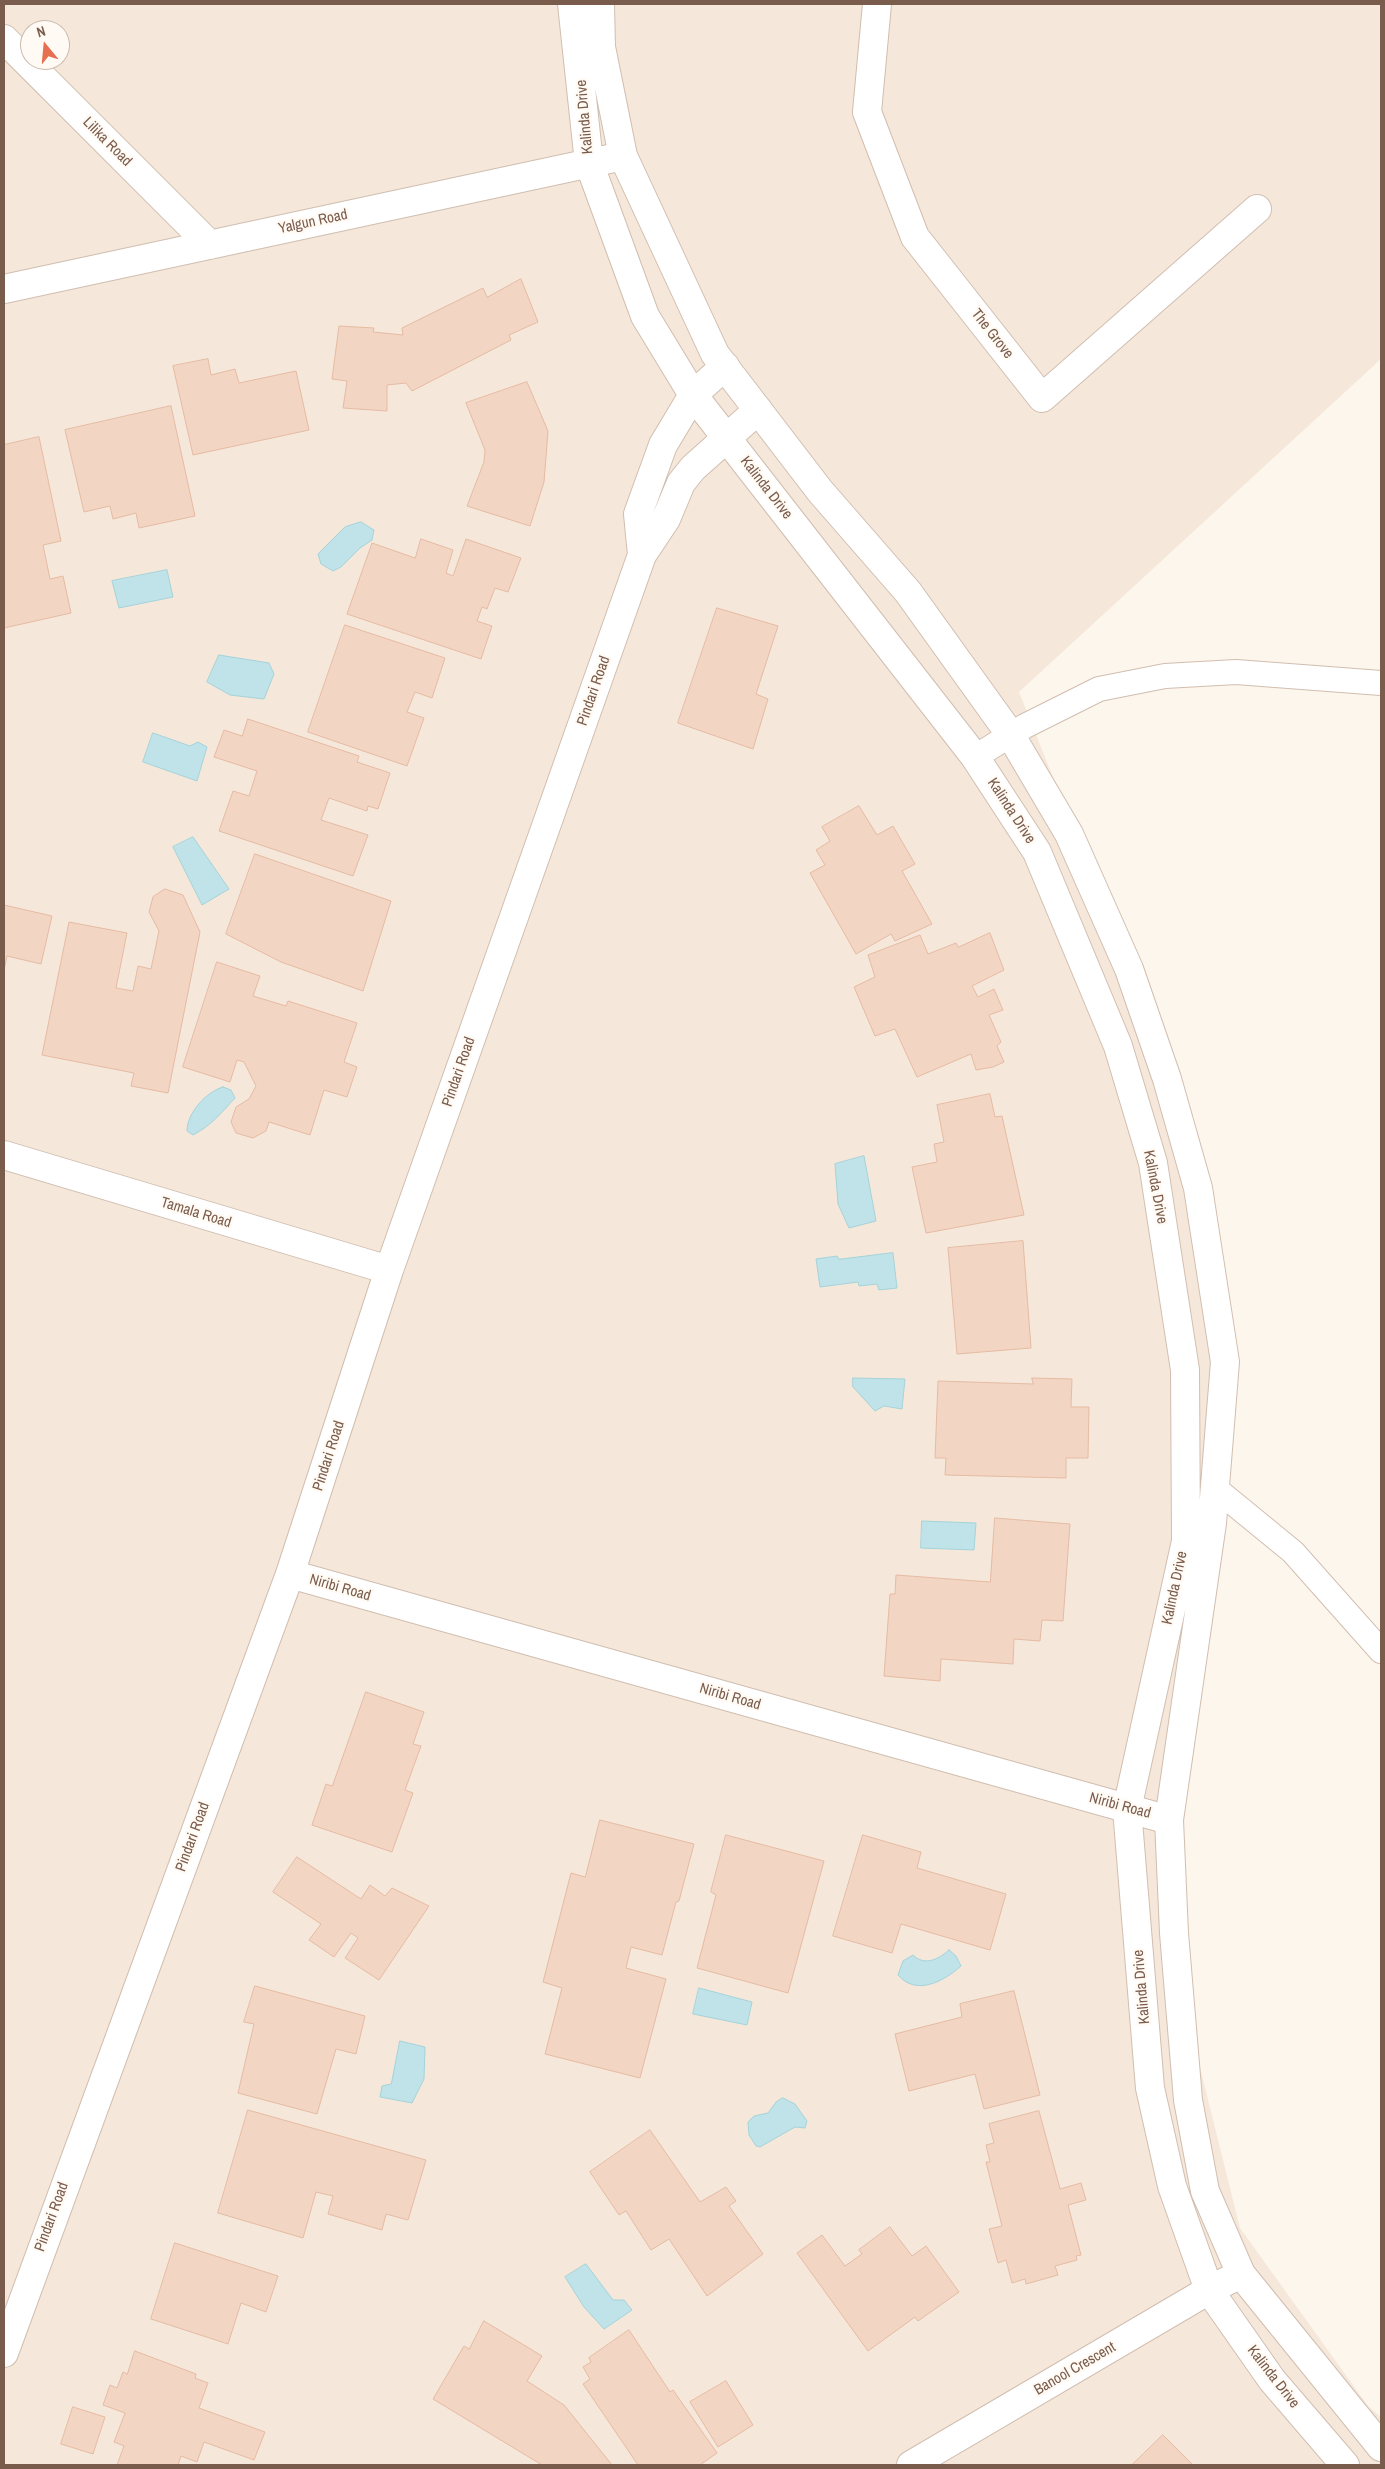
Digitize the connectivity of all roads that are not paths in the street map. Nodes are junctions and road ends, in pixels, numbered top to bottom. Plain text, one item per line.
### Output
1 (572, 4) edge
2 (600, 4) edge
3 (876, 4) edge
4 (4, 39) edge
5 (622, 156) junction
6 (589, 163) junction
7 (1258, 209) dead end
8 (210, 245) junction
9 (4, 289) edge
10 (725, 366) junction
11 (693, 396) junction
12 (758, 410) junction
13 (728, 439) junction
14 (642, 555) junction
15 (1381, 683) edge
16 (1010, 734) junction
17 (975, 757) junction
18 (4, 1155) edge
19 (389, 1270) junction
20 (1216, 1488) junction
21 (290, 1574) junction
22 (1381, 1651) edge
23 (1127, 1809) junction
24 (1169, 1820) junction
25 (1240, 2274) junction
26 (1209, 2290) junction
27 (4, 2353) edge
28 (1381, 2448) edge
29 (911, 2465) edge
30 (1345, 2465) edge

1 - 6 street, Kalinda Drive
2 - 5 street, Kalinda Drive
3 - 7 street, The Grove
4 - 8 street, Lilika Road
5 - 6 street, Yalgun Road
5 - 10 street, Kalinda Drive
6 - 8 street, Yalgun Road
6 - 11 street, Kalinda Drive
8 - 9 street, Yalgun Road
10 - 11 street, Pindari Road
10 - 12 street, Kalinda Drive
11 - 13 street, Kalinda Drive
11 - 14 street, Pindari Road
12 - 13 street, Pindari Road
12 - 16 street, Kalinda Drive
13 - 14 street, Pindari Road
13 - 17 street, Kalinda Drive
14 - 19 street, Pindari Road
15 - 16 lane
16 - 17 lane
16 - 20 street, Kalinda Drive
17 - 23 street, Kalinda Drive
18 - 19 street, Tamala Road
19 - 21 street, Pindari Road
20 - 22 lane
20 - 24 street, Kalinda Drive
21 - 23 street, Niribi Road
21 - 27 street, Pindari Road
23 - 24 street, Niribi Road
23 - 26 street, Kalinda Drive
24 - 25 street, Kalinda Drive
25 - 26 street, Banool Crescent
25 - 28 street, Kalinda Drive
26 - 29 street, Banool Crescent
26 - 30 street, Kalinda Drive

